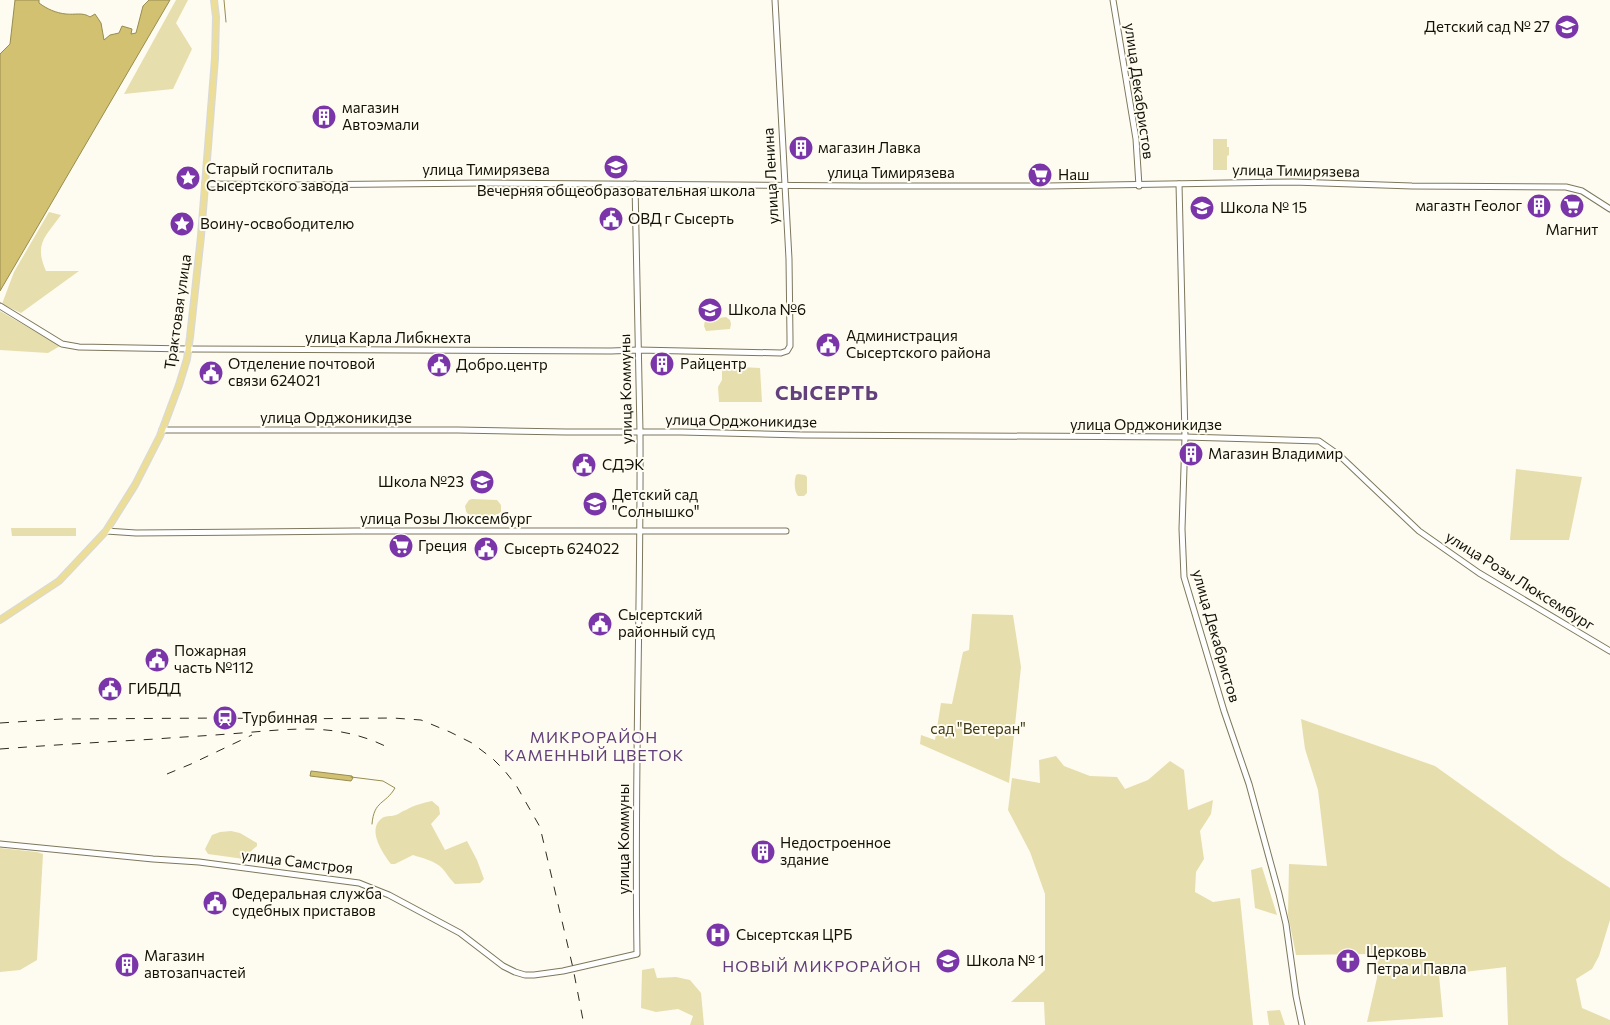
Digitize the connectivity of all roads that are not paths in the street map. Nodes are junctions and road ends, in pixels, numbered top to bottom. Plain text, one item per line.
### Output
1 (214, 0) edge
2 (775, 0) edge
3 (1113, 0) edge
4 (206, 184) junction
5 (635, 184) junction
6 (1179, 184) junction
7 (784, 185) junction
8 (1139, 186) junction
9 (1610, 209) edge
10 (0, 306) edge
11 (188, 350) junction
12 (638, 350) junction
13 (787, 351) joint
14 (162, 430) junction
15 (640, 432) junction
16 (1185, 437) junction
17 (1319, 441) joint
18 (106, 531) junction
19 (786, 531) dead end
20 (639, 532) junction
21 (0, 620) edge
22 (1610, 651) edge
23 (0, 844) edge
24 (638, 954) joint
25 (1302, 1025) edge

1 - 4 main road, Трактовая улица
2 - 7 street, улица Ленина
3 - 8 street, улица Декабристов
4 - 5 street, улица Тимирязева
4 - 11 main road, Трактовая улица
5 - 7 street, улица Тимирязева
5 - 12 street, улица Коммуны
6 - 8 street, улица Тимирязева
6 - 9 street, улица Тимирязева
6 - 16 street, улица Декабристов
7 - 8 street, улица Тимирязева
7 - 13 street, улица Ленина
10 - 11 street, улица Карла Либкнехта
11 - 12 street, улица Карла Либкнехта
11 - 14 main road, Трактовая улица
12 - 13 street, улица Карла Либкнехта
12 - 15 street, улица Коммуны
14 - 15 street, улица Орджоникидзе
14 - 18 main road, Трактовая улица
15 - 16 street, улица Орджоникидзе
15 - 20 street, улица Коммуны
16 - 17 street, улица Орджоникидзе
16 - 25 street, улица Декабристов
17 - 22 street, улица Розы Люксембург
18 - 20 street, улица Розы Люксембург
18 - 21 main road, Трактовая улица
19 - 20 street, улица Розы Люксембург
20 - 24 street, улица Коммуны
23 - 24 street, улица Самстроя

